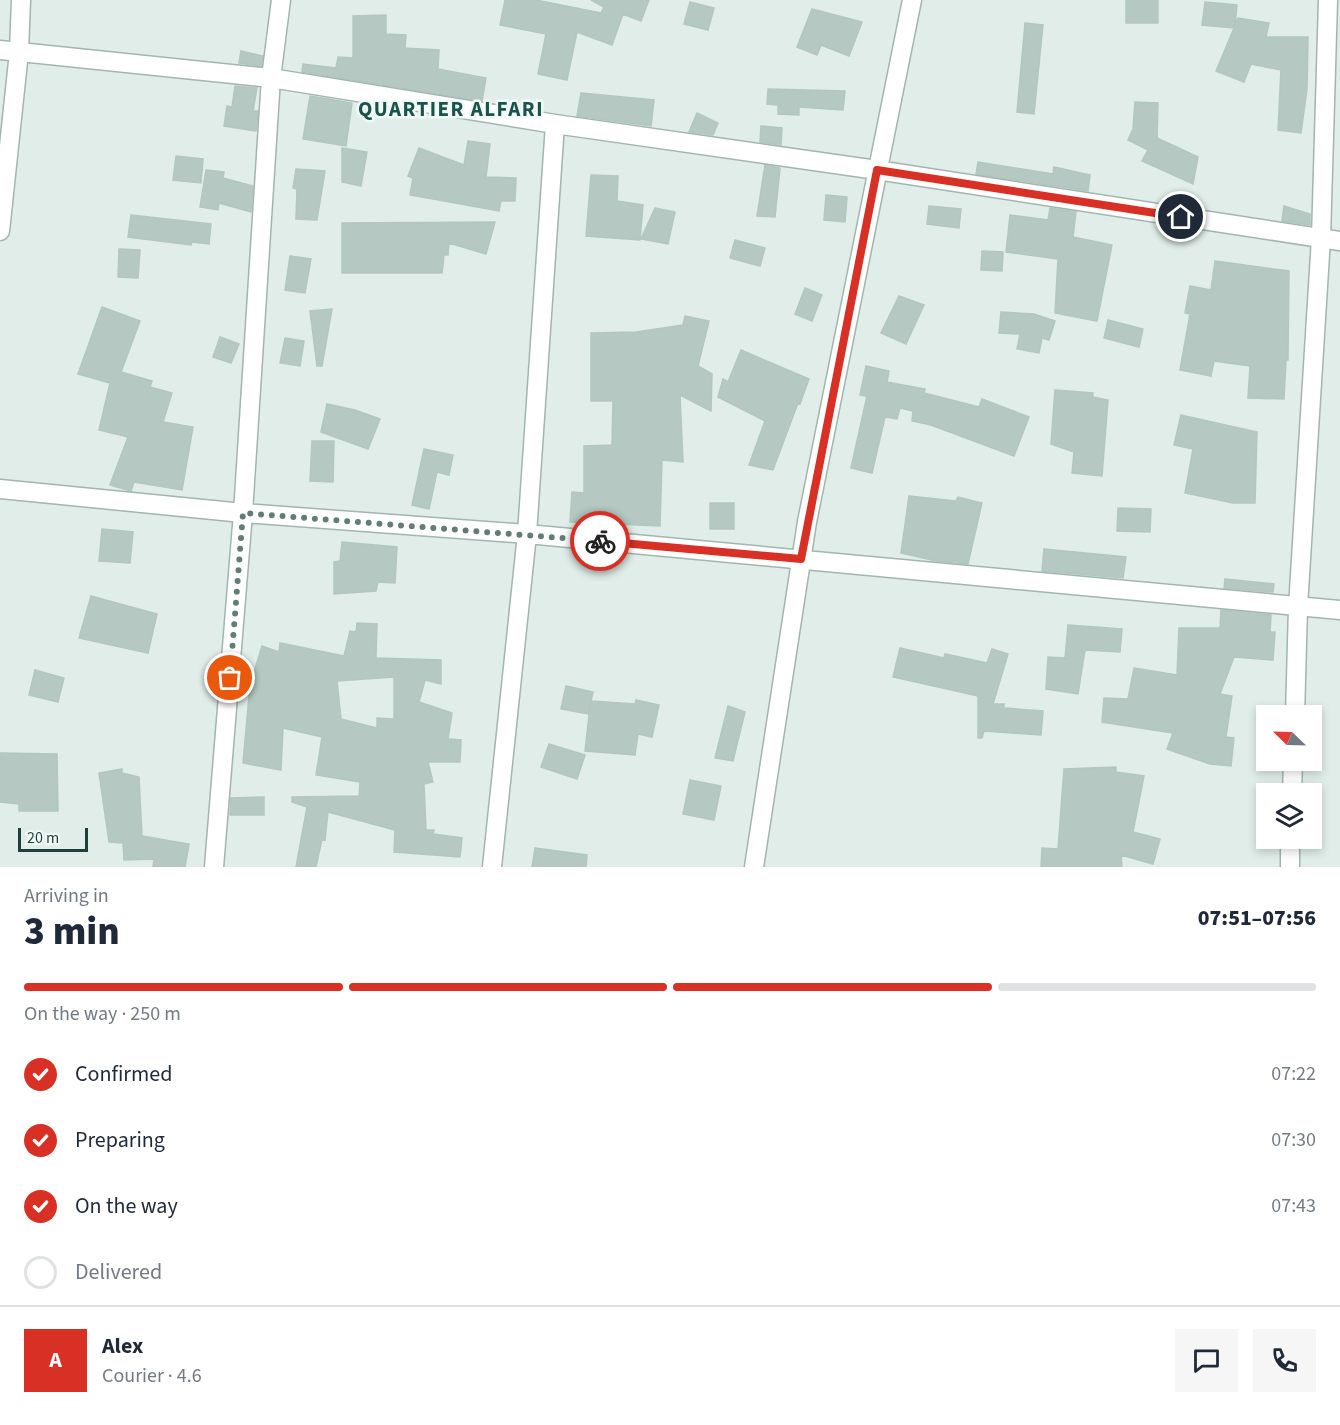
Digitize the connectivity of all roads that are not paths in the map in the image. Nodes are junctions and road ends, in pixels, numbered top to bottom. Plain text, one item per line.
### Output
1 (21, 0) edge
2 (281, 0) edge
3 (912, 0) edge
4 (1328, 0) edge
5 (0, 50) edge
6 (19, 52) junction
7 (271, 78) junction
8 (555, 124) junction
9 (877, 170) junction
10 (0, 231) edge
11 (1321, 238) junction
12 (1340, 241) edge
13 (0, 489) edge
14 (243, 513) junction
15 (527, 534) junction
16 (801, 559) junction
17 (1298, 607) junction
18 (1340, 610) edge
19 (1295, 705) edge
20 (1290, 849) edge
21 (214, 867) edge
22 (492, 867) edge
23 (754, 867) edge
24 (1290, 867) edge

1 - 6 street
2 - 7 street
3 - 9 street
4 - 11 street
5 - 6 street
6 - 7 street
6 - 10 street
7 - 8 street
7 - 14 street
8 - 9 street
8 - 15 street
9 - 11 street
9 - 16 street
11 - 12 street
11 - 17 street
13 - 14 street
14 - 15 street
14 - 21 street
15 - 16 street
15 - 22 street
16 - 17 street
16 - 23 street
17 - 18 street
17 - 19 street
20 - 24 street

